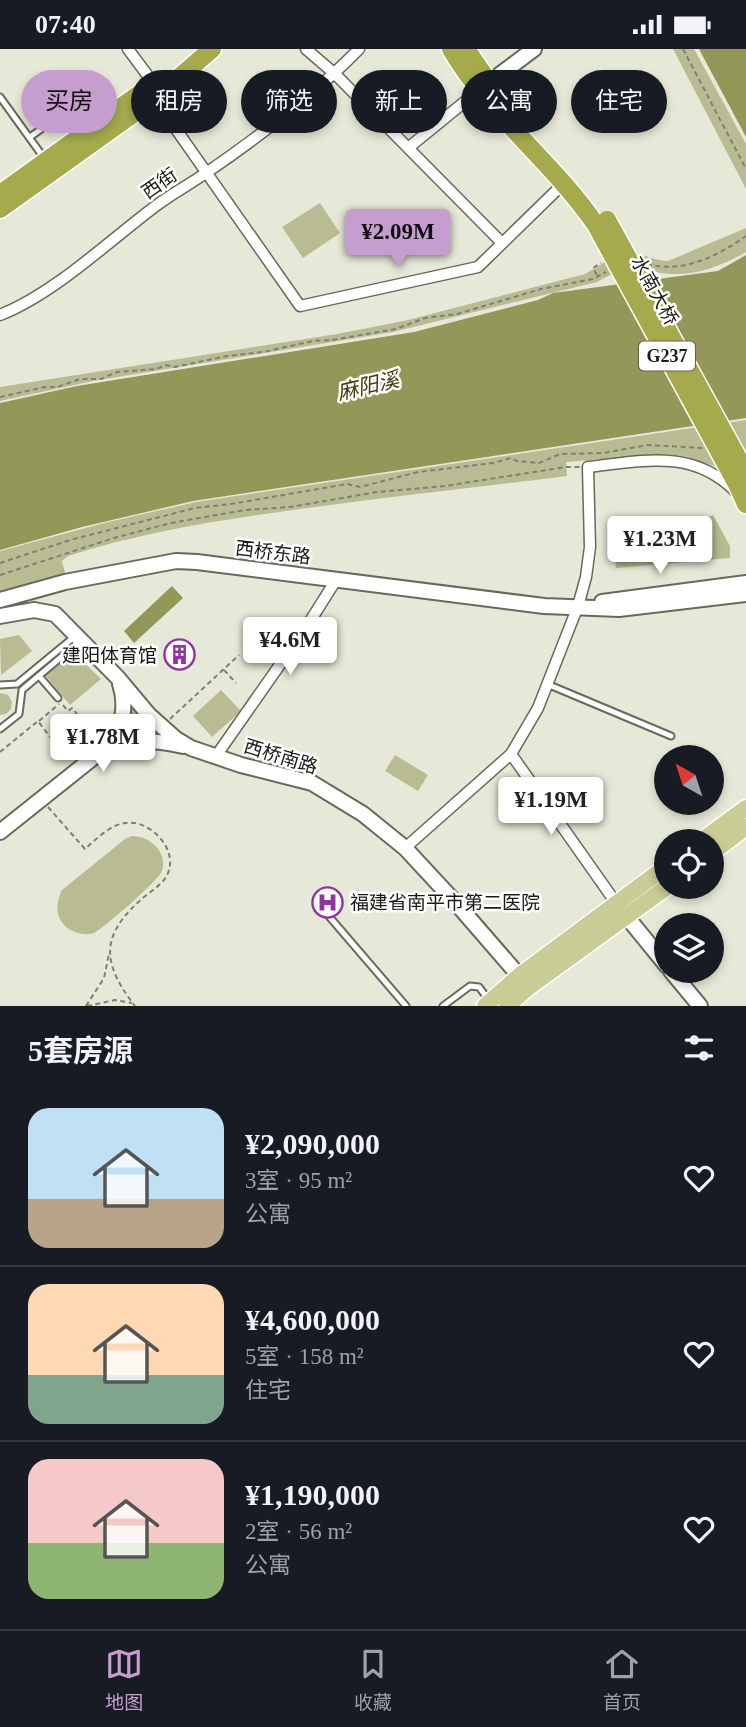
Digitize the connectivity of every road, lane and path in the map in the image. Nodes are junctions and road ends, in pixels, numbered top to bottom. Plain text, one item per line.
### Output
1 (128, 49) edge
2 (195, 49) edge
3 (212, 49) edge
4 (306, 49) edge
5 (359, 49) edge
6 (451, 49) edge
7 (466, 49) edge
8 (534, 49) edge
9 (683, 49) edge
10 (140, 70) edge
11 (174, 70) edge
12 (182, 70) edge
13 (330, 70) edge
14 (469, 70) edge
15 (475, 70) edge
16 (506, 70) edge
17 (337, 72) edge
18 (337, 76) edge
19 (0, 97) edge
20 (131, 105) edge
21 (461, 105) edge
22 (131, 107) edge
23 (36, 133) edge
24 (181, 133) edge
25 (260, 133) edge
26 (522, 133) edge
27 (530, 133) edge
28 (30, 137) junction
29 (408, 148) junction
30 (46, 160) junction
31 (746, 169) edge
32 (207, 172) junction
33 (564, 183) junction
34 (0, 194) edge
35 (0, 209) edge
36 (601, 223) junction
37 (746, 236) edge
38 (502, 243) junction
39 (601, 264) dead end
40 (646, 264) dead end
41 (611, 268) dead end
42 (598, 276) junction
43 (0, 315) edge
44 (0, 397) edge
45 (707, 448) dead end
46 (588, 467) junction
47 (744, 491) edge
48 (0, 563) edge
49 (0, 575) edge
50 (336, 580) junction
51 (746, 583) edge
52 (746, 594) edge
53 (0, 600) edge
54 (578, 606) junction
55 (0, 616) edge
56 (78, 638) junction
57 (239, 655) dead end
58 (224, 669) junction
59 (39, 676) junction
60 (118, 678) junction
61 (236, 683) dead end
62 (547, 684) junction
63 (0, 685) edge
64 (58, 698) dead end
65 (78, 713) dead end
66 (169, 719) dead end
67 (38, 721) junction
68 (0, 729) edge
69 (671, 736) dead end
70 (50, 737) dead end
71 (191, 748) junction
72 (0, 752) edge
73 (100, 754) junction
74 (511, 754) junction
75 (216, 756) junction
76 (42, 800) junction
77 (746, 808) edge
78 (746, 827) edge
79 (718, 829) edge
80 (0, 832) edge
81 (724, 844) edge
82 (405, 848) junction
83 (654, 875) edge
84 (654, 897) edge
85 (616, 903) junction
86 (321, 907) dead end
87 (627, 917) junction
88 (654, 950) edge
89 (110, 951) junction
90 (524, 981) junction
91 (681, 983) edge
92 (488, 1004) edge
93 (134, 1005) edge
94 (86, 1006) edge
95 (405, 1006) edge
96 (443, 1006) edge
97 (507, 1006) edge
98 (700, 1006) edge

1 - 10 street
2 - 11 highway
3 - 12 highway
4 - 13 street
5 - 17 street, 西街
6 - 14 highway, G237
7 - 15 highway, G237
8 - 16 main road
9 - 31 path
18 - 29 street
19 - 28 lane
20 - 30 highway
21 - 29 street
22 - 35 highway
23 - 28 lane
24 - 32 street
25 - 32 street, 西街
26 - 33 highway, G237
27 - 36 highway, G237
28 - 30 lane
29 - 38 street
30 - 34 highway
32 - 38 street
32 - 43 street, 西街
33 - 36 highway, G237
33 - 38 street
36 - 47 highway, 水南大桥 / G237, bridge
37 - 40 path
39 - 42 path
41 - 42 path
42 - 44 path
45 - 48 path
46 - 47 street
46 - 49 path
46 - 54 street
50 - 53 main road, 西桥东路
50 - 54 main road, 西桥东路
50 - 75 street
51 - 54 main road
52 - 54 main road
54 - 62 street
55 - 56 main road, 西桥南路
56 - 59 lane
56 - 60 main road, 西桥南路
56 - 63 lane
57 - 58 path
58 - 61 path
58 - 66 path
59 - 64 lane
59 - 68 lane
60 - 71 main road, 西桥南路
60 - 73 main road
62 - 69 lane
62 - 74 street
65 - 67 path
67 - 70 path
67 - 72 path
71 - 73 main road
71 - 75 main road, 西桥南路
73 - 76 main road
74 - 82 street
74 - 85 street
75 - 82 main road, 西桥南路
76 - 80 main road
76 - 89 path
77 - 79 main road
78 - 81 main road
82 - 90 main road, 西桥南路
83 - 85 main road
84 - 87 main road
85 - 90 main road
86 - 95 lane
87 - 88 main road
87 - 90 main road
89 - 93 path
89 - 94 path
90 - 92 main road
90 - 97 main road
91 - 98 main road
92 - 96 lane
93 - 94 path

